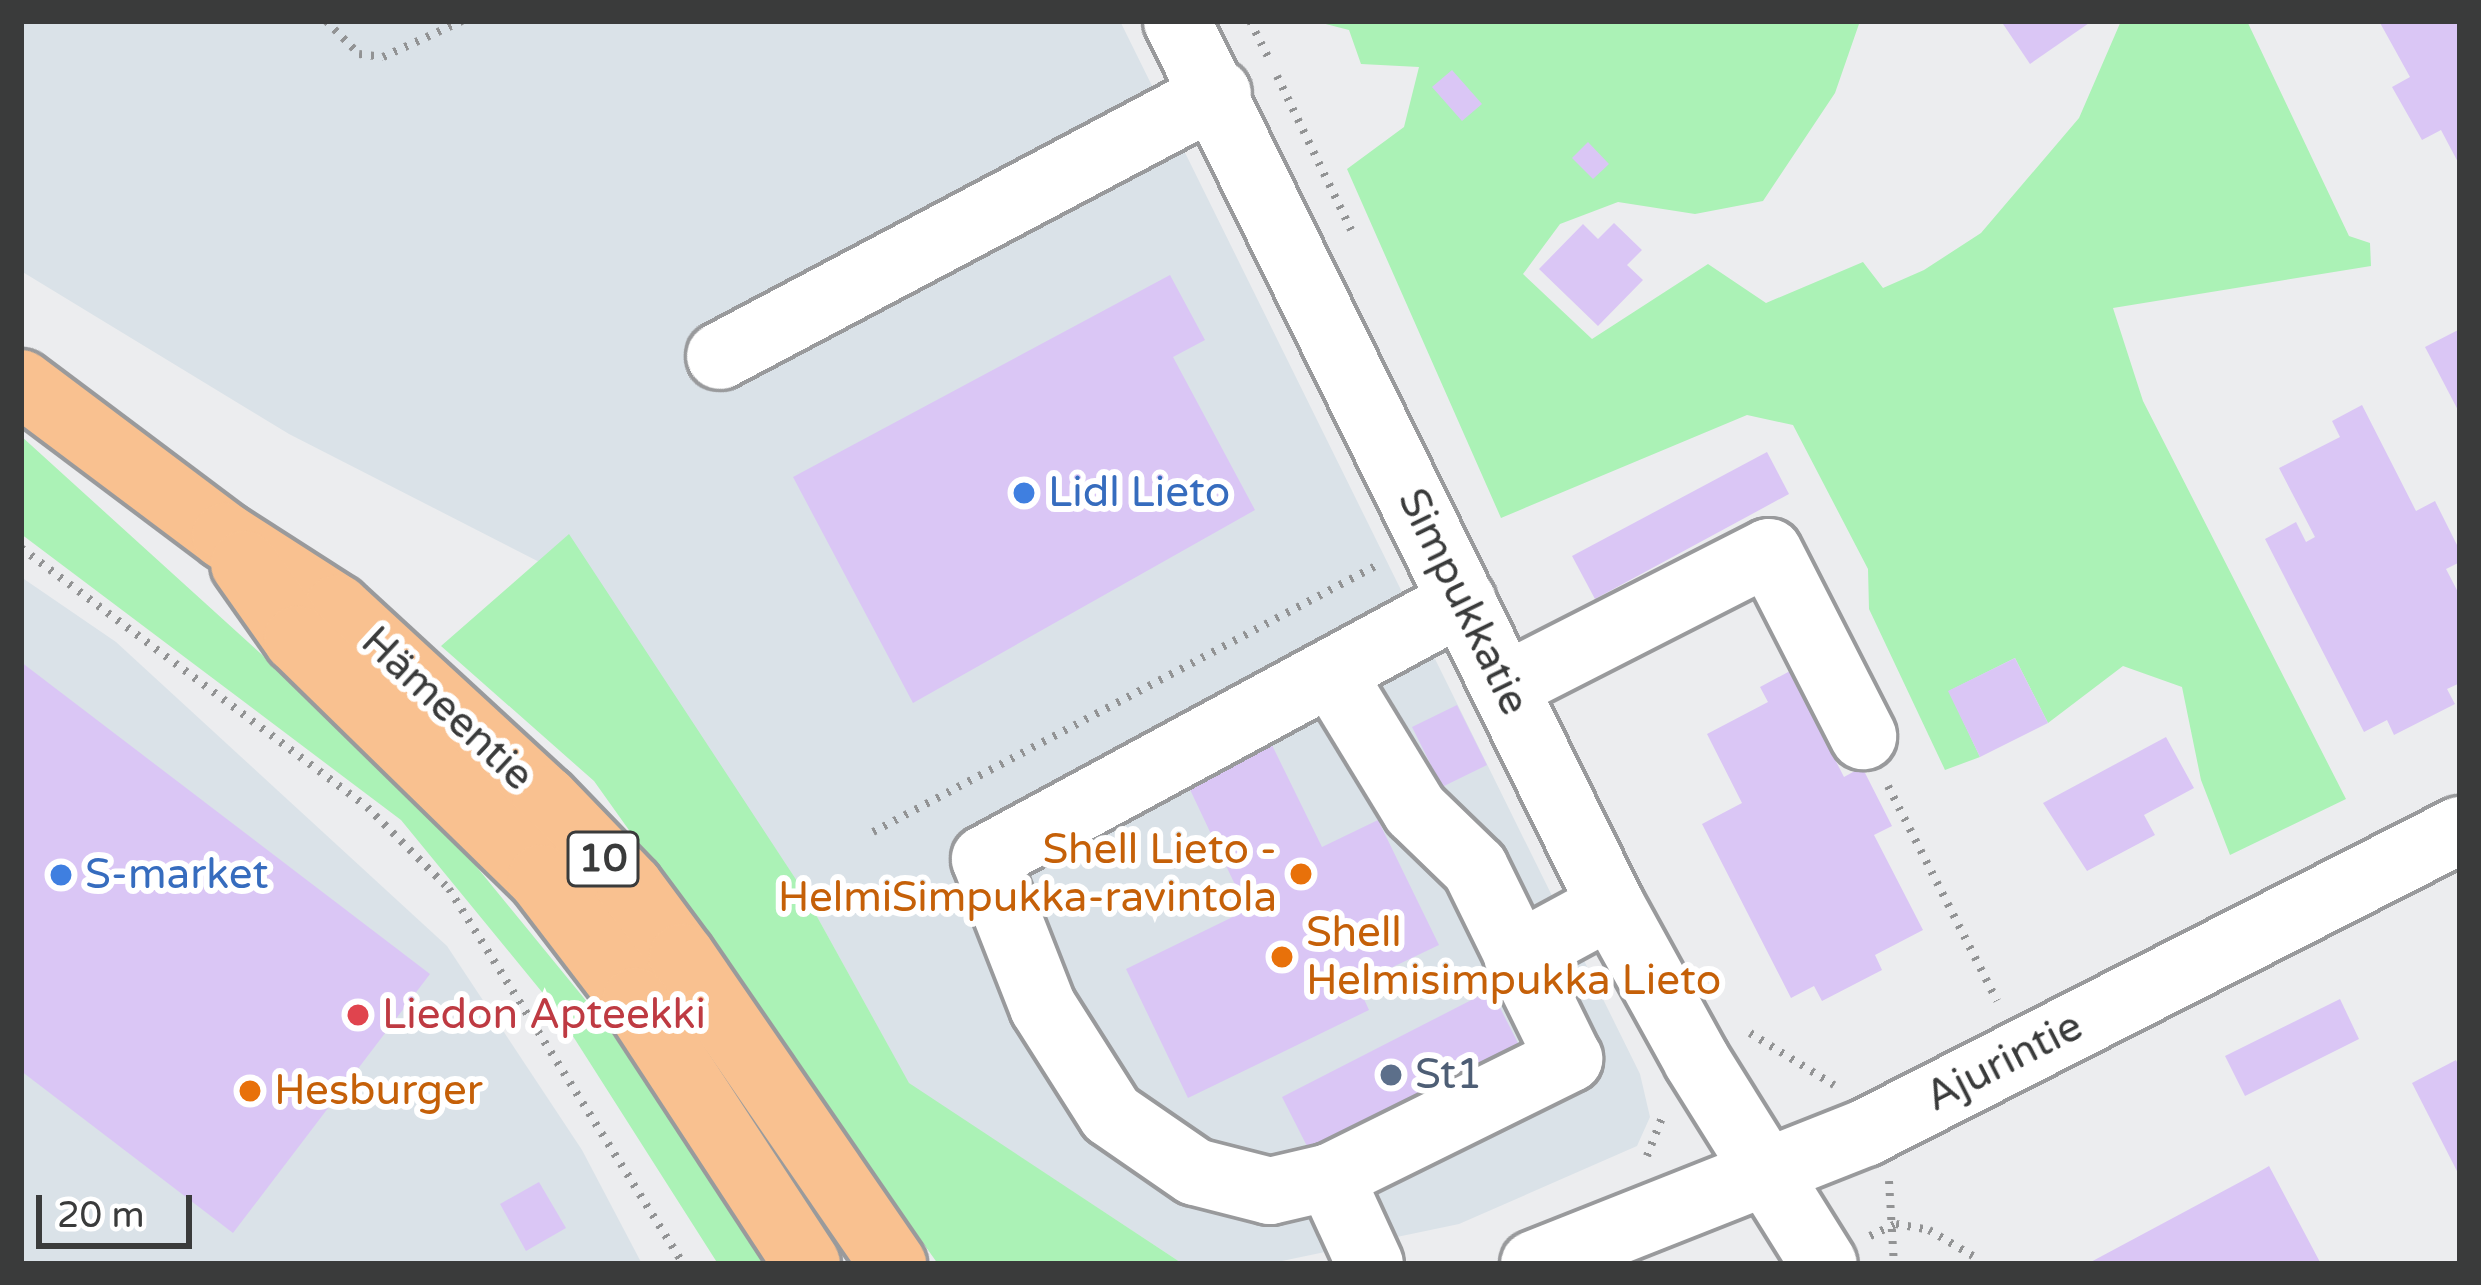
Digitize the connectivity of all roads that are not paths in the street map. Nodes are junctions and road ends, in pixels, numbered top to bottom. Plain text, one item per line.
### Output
1 (1178, 21) edge
2 (1218, 93) junction
3 (720, 356) dead end
4 (21, 383) edge
5 (225, 536) junction
6 (1463, 601) junction
7 (1332, 674) junction
8 (1504, 687) junction
9 (1863, 736) road end
10 (2460, 830) edge
11 (1611, 904) junction
12 (1517, 956) junction
13 (1766, 1173) junction
14 (1330, 1177) junction
15 (807, 1264) edge
16 (893, 1264) edge
17 (1370, 1264) edge
18 (1534, 1264) edge
19 (1824, 1264) edge

1 - 2 street, Simpukkatie
2 - 3 street
2 - 6 street, Simpukkatie
4 - 5 highway, Hämeentie / 10
5 - 15 highway, Hämeentie / 10
5 - 16 highway, Hämeentie / 10
6 - 7 street
6 - 8 street, Simpukkatie
7 - 12 street
7 - 14 street
8 - 9 street
8 - 11 street, Simpukkatie
10 - 13 street, Ajurintie
11 - 12 street
11 - 13 street, Simpukkatie
12 - 14 street
13 - 18 street, Ajurintie
13 - 19 street, Simpukkatie
14 - 17 street

